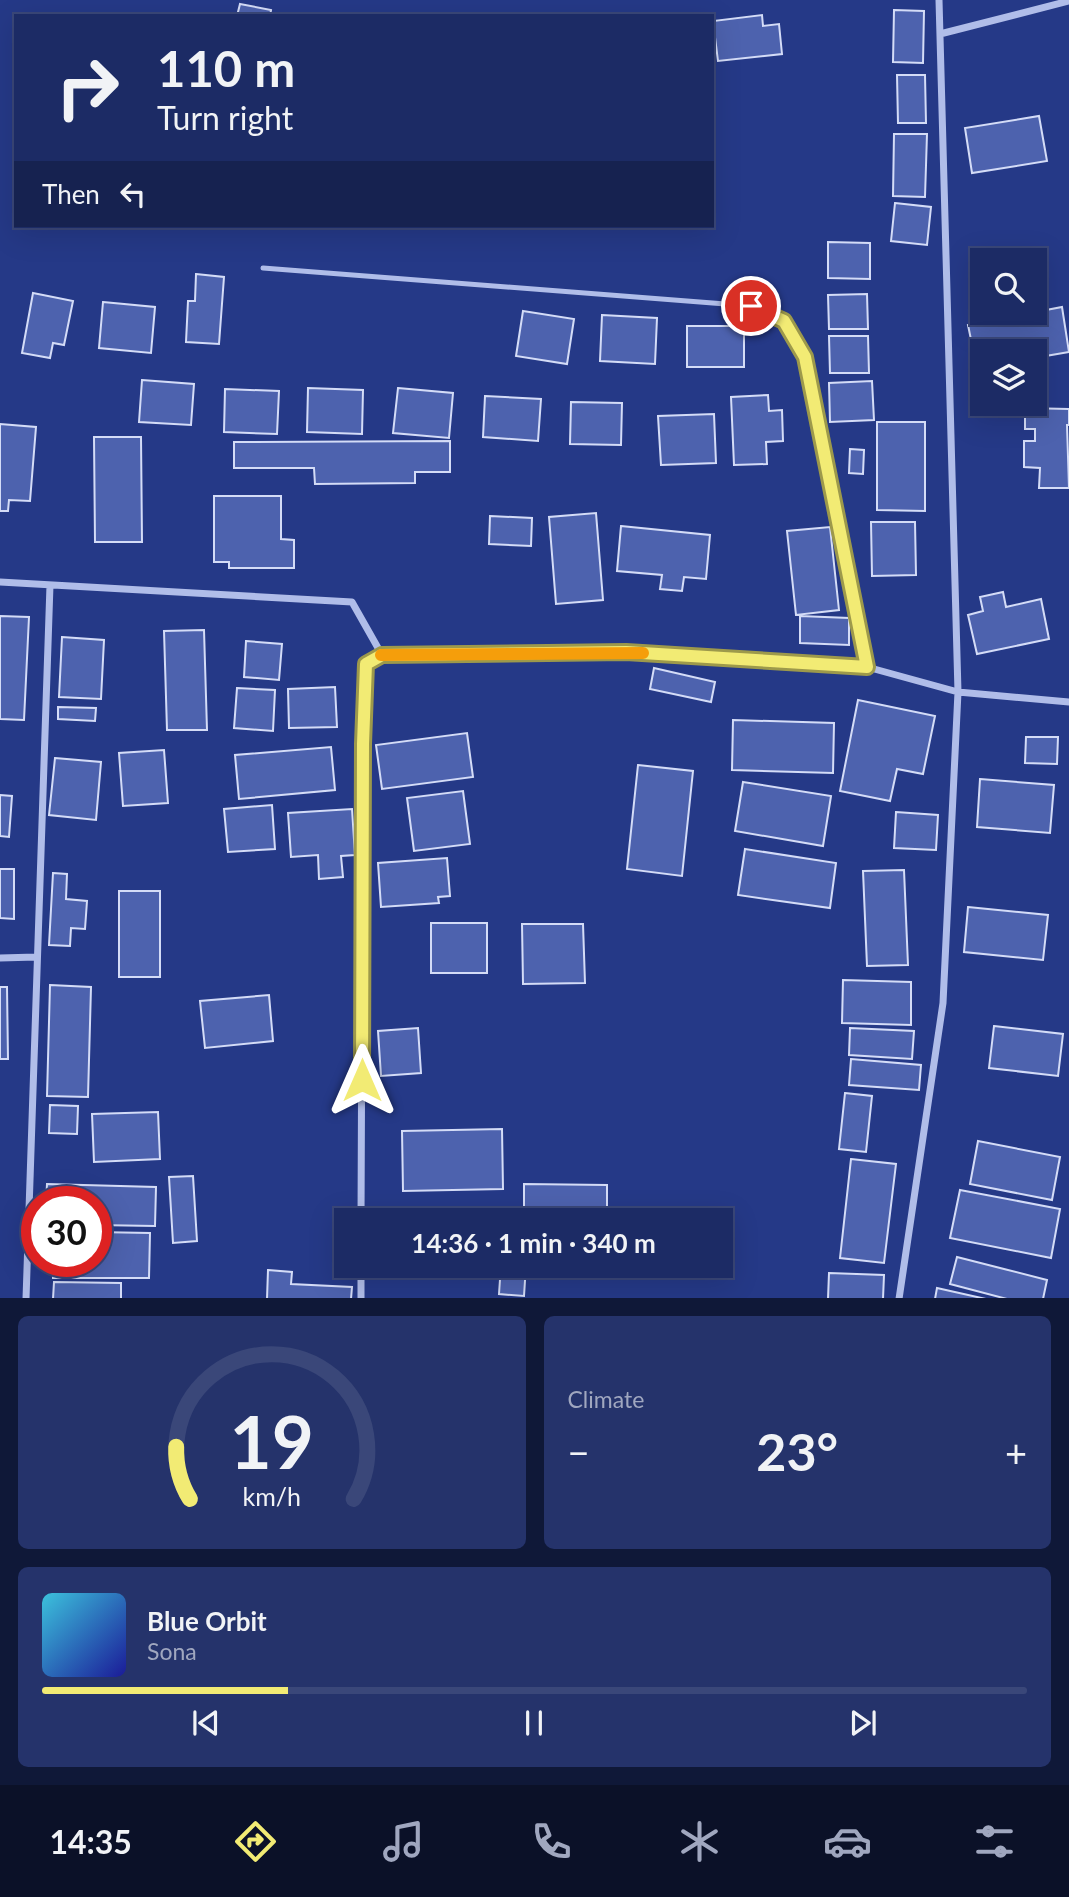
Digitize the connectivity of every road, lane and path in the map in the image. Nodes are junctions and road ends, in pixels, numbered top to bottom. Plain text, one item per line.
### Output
1 (939, 0) edge
2 (1069, 1) edge
3 (940, 34) junction
4 (263, 268) dead end
5 (0, 582) edge
6 (50, 585) junction
7 (382, 655) junction
8 (867, 667) junction
9 (958, 692) junction
10 (1069, 702) edge
11 (36, 957) junction
12 (0, 958) edge
13 (361, 1208) edge
14 (361, 1278) edge
15 (26, 1298) edge
16 (361, 1298) edge
17 (899, 1298) edge

1 - 3 street
2 - 3 street
3 - 9 street
4 - 8 lane
5 - 6 street
6 - 7 street
6 - 11 street
7 - 8 street
7 - 13 street
8 - 9 street
9 - 10 street
9 - 17 street
11 - 12 street
11 - 15 street
14 - 16 street

